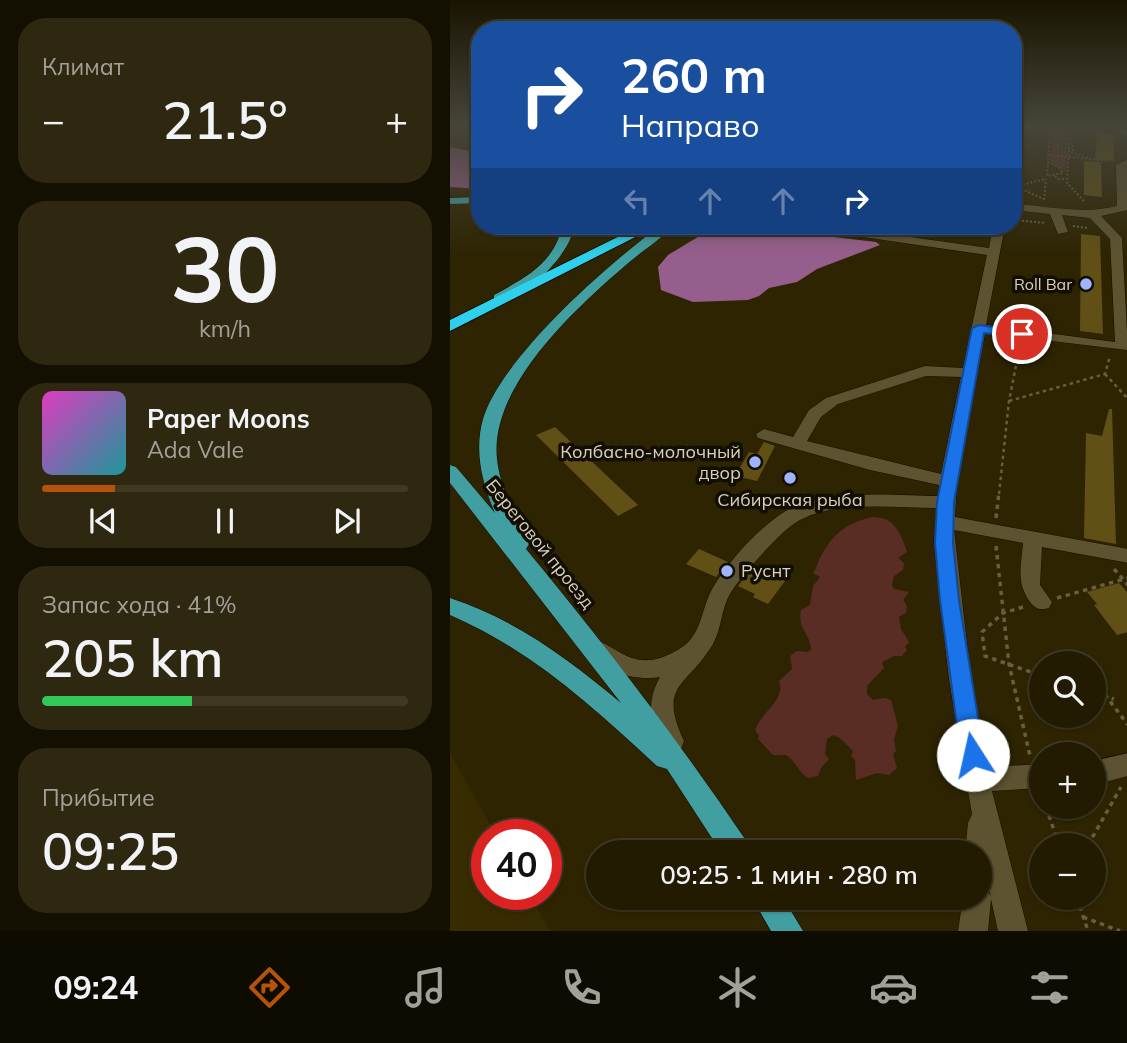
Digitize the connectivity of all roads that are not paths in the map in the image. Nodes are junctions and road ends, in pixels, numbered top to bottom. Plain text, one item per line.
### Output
1 (1121, 169) edge
2 (471, 200) edge
3 (450, 201) edge
4 (1125, 206) edge
5 (1022, 207) edge
6 (1048, 207) junction
7 (1093, 215) junction
8 (1062, 232) dead end
9 (564, 235) edge
10 (632, 235) edge
11 (656, 235) edge
12 (872, 235) edge
13 (997, 235) edge
14 (1121, 239) edge
15 (994, 252) junction
16 (1124, 303) edge
17 (456, 323) edge
18 (979, 328) junction
19 (1120, 348) edge
20 (970, 373) junction
21 (764, 434) dead end
22 (798, 443) junction
23 (450, 471) edge
24 (948, 481) junction
25 (945, 512) junction
26 (1033, 538) junction
27 (1127, 556) edge
28 (527, 563) junction
29 (1042, 602) dead end
30 (450, 606) edge
31 (593, 647) junction
32 (697, 651) junction
33 (1127, 764) edge
34 (1106, 770) edge
35 (1029, 779) edge
36 (695, 785) junction
37 (980, 793) junction
38 (729, 840) edge
39 (979, 840) edge
40 (775, 910) edge
41 (976, 910) edge
42 (788, 931) edge
43 (973, 931) edge
44 (1013, 931) edge

1 - 4 street
2 - 3 main road
4 - 7 street
5 - 6 street
6 - 7 street
6 - 8 street
7 - 14 street
9 - 17 main road
10 - 17 highway
11 - 28 main road
12 - 15 street
13 - 15 street
14 - 16 street
15 - 18 street
16 - 19 street
18 - 19 street
18 - 20 street
20 - 22 street
20 - 24 street
21 - 22 street
22 - 24 street
23 - 28 main road, Береговой проезд
24 - 25 street
25 - 26 street
25 - 32 street
25 - 37 street
26 - 27 street
26 - 29 street
28 - 31 main road, Береговой проезд
30 - 36 main road
31 - 32 street
31 - 36 main road, Береговой проезд
32 - 36 street
33 - 34 street
35 - 37 street
36 - 38 main road
37 - 39 street
37 - 44 street
40 - 42 main road
41 - 43 street

